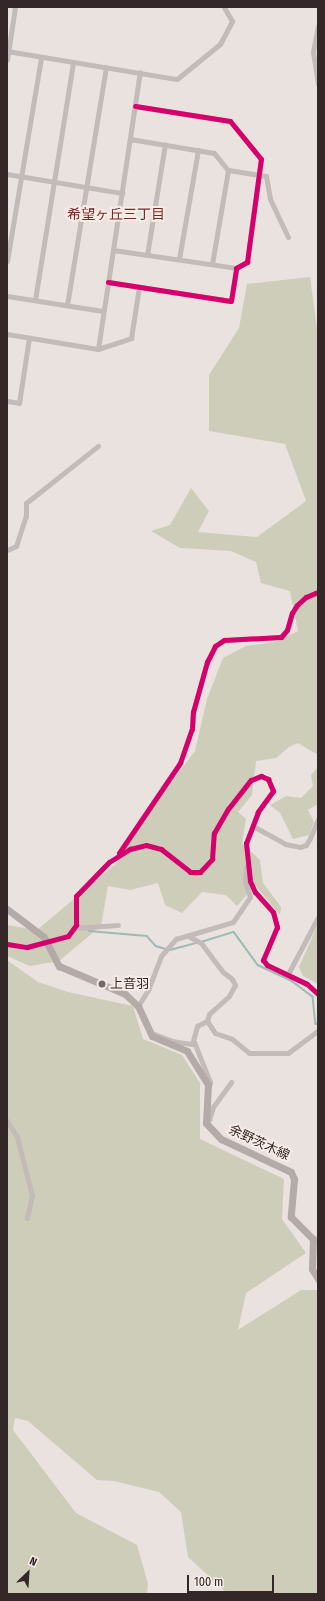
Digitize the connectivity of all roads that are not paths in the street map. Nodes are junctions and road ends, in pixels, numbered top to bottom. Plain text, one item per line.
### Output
1 (16, 7) edge
2 (224, 7) edge
3 (318, 26) edge
4 (8, 51) edge
5 (41, 57) junction
6 (7, 60) edge
7 (73, 62) junction
8 (106, 67) junction
9 (140, 72) junction
10 (318, 85) edge
11 (135, 106) junction
12 (130, 139) junction
13 (165, 144) junction
14 (198, 150) junction
15 (228, 170) junction
16 (7, 174) edge
17 (259, 176) junction
18 (21, 177) junction
19 (54, 182) junction
20 (86, 188) junction
21 (122, 193) junction
22 (288, 237) dead end
23 (113, 250) junction
24 (147, 255) junction
25 (179, 259) junction
26 (7, 260) edge
27 (212, 264) junction
28 (236, 268) junction
29 (108, 282) junction
30 (139, 287) junction
31 (7, 296) edge
32 (35, 300) junction
33 (67, 306) junction
34 (104, 311) junction
35 (7, 334) edge
36 (29, 338) junction
37 (98, 349) junction
38 (7, 401) edge
39 (98, 446) dead end
40 (7, 550) edge
41 (318, 592) edge
42 (318, 819) edge
43 (253, 826) junction
44 (119, 853) junction
45 (248, 860) junction
46 (7, 909) edge
47 (318, 917) edge
48 (118, 925) dead end
49 (74, 928) junction
50 (188, 936) junction
51 (48, 943) junction
52 (7, 944) edge
53 (288, 974) junction
54 (318, 994) edge
55 (138, 1006) junction
56 (207, 1021) junction
57 (318, 1030) edge
58 (149, 1032) junction
59 (194, 1042) junction
60 (231, 1082) dead end
61 (208, 1085) junction
62 (7, 1121) edge
63 (206, 1123) junction
64 (28, 1218) dead end
65 (318, 1279) edge

1 - 4 street
2 - 9 street
3 - 10 street
4 - 5 street
4 - 6 street
5 - 7 street
5 - 18 street
7 - 8 street
7 - 19 street
8 - 9 street
8 - 20 street
9 - 11 street
11 - 12 street
11 - 17 street
12 - 13 street
12 - 21 street
13 - 14 street
13 - 24 street
14 - 15 street
14 - 25 street
15 - 17 street
15 - 27 street
16 - 18 street
17 - 22 street
17 - 28 street
18 - 19 street
18 - 26 street
19 - 20 street
19 - 32 street
20 - 21 street
20 - 33 street
21 - 23 street
23 - 24 street
23 - 29 street
24 - 25 street
25 - 27 street
27 - 28 street
28 - 30 street
29 - 30 street
29 - 34 street
30 - 37 street
31 - 32 street
32 - 33 street
33 - 34 street
34 - 37 street
35 - 36 street
36 - 37 street
36 - 38 street
39 - 40 street
41 - 44 street
42 - 43 street
43 - 44 street
43 - 45 street
44 - 49 street
45 - 50 street
45 - 53 street
46 - 51 main road
47 - 53 street
48 - 49 street
49 - 51 street
50 - 55 street
50 - 56 street
51 - 52 street
51 - 55 main road
53 - 54 street
55 - 58 main road
56 - 57 street
56 - 59 street
58 - 59 street
58 - 61 main road
59 - 61 street
60 - 63 street
61 - 63 main road
62 - 64 street
63 - 65 main road, 余野茨木線

